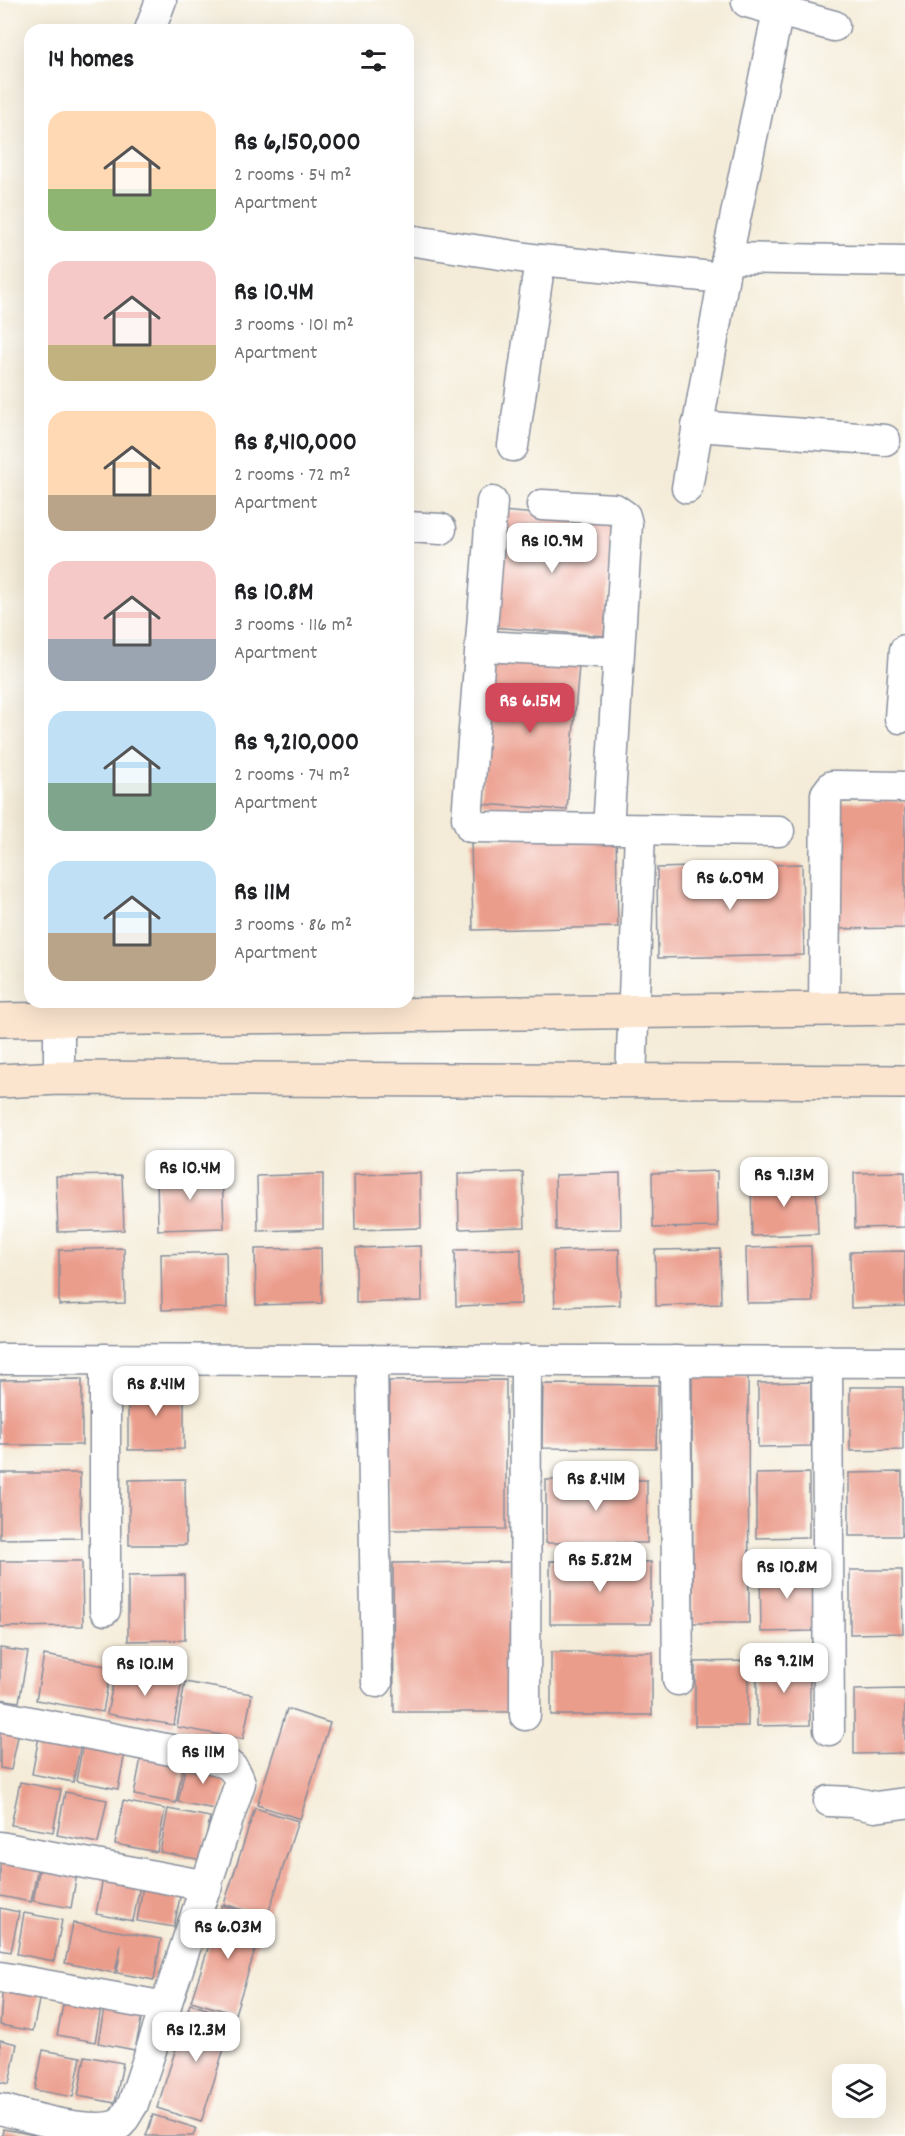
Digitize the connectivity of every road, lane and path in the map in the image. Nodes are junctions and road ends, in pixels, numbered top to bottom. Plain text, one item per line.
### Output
1 (161, 0) edge
2 (747, 2) dead end
3 (778, 11) junction
4 (152, 24) edge
5 (834, 26) dead end
6 (414, 241) edge
7 (540, 260) junction
8 (905, 261) edge
9 (725, 268) junction
10 (697, 426) junction
11 (885, 440) dead end
12 (513, 446) dead end
13 (687, 488) dead end
14 (492, 502) dead end
15 (542, 505) dead end
16 (414, 527) edge
17 (441, 529) dead end
18 (481, 646) junction
19 (905, 650) edge
20 (618, 653) junction
21 (900, 718) dead end
22 (905, 787) edge
23 (608, 829) junction
24 (640, 830) junction
25 (779, 831) dead end
26 (358, 1008) edge
27 (824, 1008) junction
28 (905, 1008) edge
29 (58, 1010) edge
30 (631, 1011) junction
31 (0, 1020) edge
32 (58, 1078) junction
33 (0, 1081) edge
34 (631, 1081) junction
35 (905, 1082) edge
36 (0, 1359) edge
37 (105, 1359) junction
38 (372, 1360) junction
39 (526, 1360) junction
40 (675, 1361) junction
41 (827, 1361) junction
42 (905, 1362) edge
43 (105, 1610) dead end
44 (678, 1680) dead end
45 (377, 1682) dead end
46 (525, 1715) dead end
47 (0, 1716) edge
48 (829, 1730) dead end
49 (829, 1801) dead end
50 (905, 1803) edge
51 (0, 1846) edge
52 (207, 1886) junction
53 (0, 1977) edge
54 (166, 2007) junction
55 (0, 2109) edge

1 - 4 street
2 - 3 street
3 - 5 street
3 - 9 street
6 - 7 street
7 - 9 street
7 - 12 street
8 - 9 street
9 - 10 street
10 - 11 street
10 - 13 street
14 - 18 street
15 - 20 street
16 - 17 street
18 - 20 street
18 - 23 street
19 - 21 street
20 - 23 street
22 - 27 street
23 - 24 street
24 - 25 street
24 - 30 street
26 - 29 street
26 - 30 street
27 - 28 street
27 - 30 street
29 - 31 street
29 - 32 street
30 - 34 street
32 - 33 street
32 - 34 street
34 - 35 street
36 - 37 street
37 - 38 street
37 - 43 street
38 - 39 street
38 - 45 street
39 - 40 street
39 - 46 street
40 - 41 street
40 - 44 street
41 - 42 street
41 - 48 street
47 - 52 street
49 - 50 street
51 - 52 street
52 - 54 street
53 - 54 street
54 - 55 street

